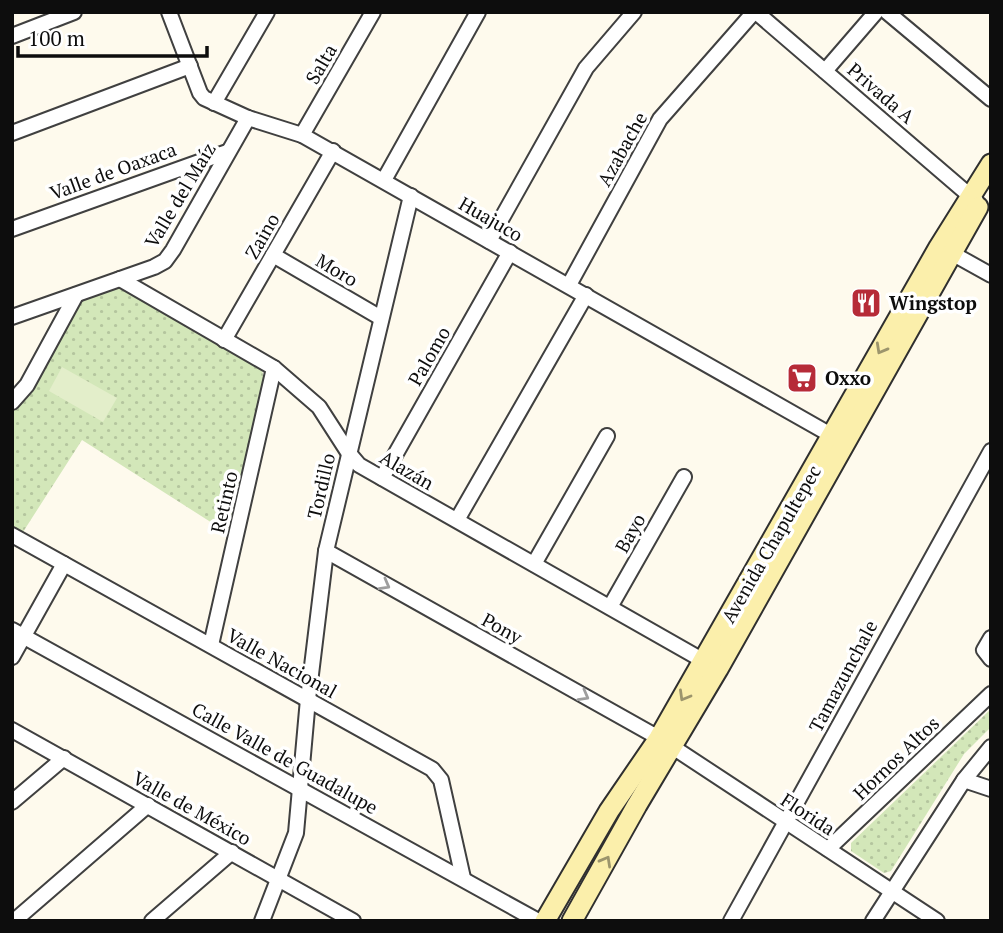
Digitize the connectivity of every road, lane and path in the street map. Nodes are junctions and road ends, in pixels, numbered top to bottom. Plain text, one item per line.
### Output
1 (74, 12) edge
2 (169, 12) edge
3 (267, 12) edge
4 (373, 12) edge
5 (478, 12) edge
6 (635, 12) edge
7 (755, 12) edge
8 (876, 12) edge
9 (887, 12) edge
10 (12, 36) edge
11 (190, 66) junction
12 (825, 71) junction
13 (991, 99) edge
14 (214, 103) junction
15 (248, 118) junction
16 (12, 133) edge
17 (302, 135) junction
18 (333, 151) junction
19 (227, 152) junction
20 (991, 164) edge
21 (384, 180) junction
22 (991, 187) edge
23 (411, 196) junction
24 (975, 200) junction
25 (12, 229) edge
26 (489, 241) junction
27 (946, 250) junction
28 (510, 253) junction
29 (273, 255) junction
30 (991, 275) edge
31 (120, 279) junction
32 (569, 285) junction
33 (76, 295) junction
34 (586, 295) junction
35 (12, 317) edge
36 (381, 318) junction
37 (224, 340) junction
38 (274, 368) junction
39 (12, 402) edge
40 (607, 436) dead end
41 (839, 439) junction
42 (991, 452) edge
43 (348, 453) junction
44 (684, 477) dead end
45 (382, 478) junction
46 (457, 520) junction
47 (12, 535) edge
48 (326, 551) junction
49 (64, 564) junction
50 (534, 564) junction
51 (610, 607) junction
52 (18, 634) edge
53 (991, 638) edge
54 (211, 645) junction
55 (12, 657) edge
56 (991, 659) edge
57 (711, 665) junction
58 (991, 694) edge
59 (308, 699) junction
60 (12, 730) edge
61 (666, 742) junction
62 (991, 747) edge
63 (64, 758) junction
64 (964, 780) junction
65 (991, 789) edge
66 (301, 790) junction
67 (12, 802) edge
68 (148, 805) junction
69 (786, 822) junction
70 (828, 849) junction
71 (232, 852) junction
72 (279, 878) junction
73 (463, 878) junction
74 (892, 891) junction
75 (14, 921) edge
76 (152, 921) edge
77 (262, 921) edge
78 (353, 921) edge
79 (538, 921) edge
80 (545, 921) edge
81 (572, 921) edge
82 (731, 921) edge
83 (873, 921) edge
84 (937, 921) edge

1 - 10 street
2 - 11 street, Huajuco
3 - 14 street
4 - 17 street, Salta
5 - 21 street
6 - 26 street
7 - 12 street, Privada A
7 - 32 street, Azabache
8 - 12 street
9 - 13 street
11 - 14 street, Huajuco
11 - 16 street
12 - 24 street, Privada A
14 - 15 street, Huajuco
15 - 17 street, Huajuco
15 - 19 street, Valle del Maíz
17 - 18 street, Huajuco
18 - 21 street, Huajuco
18 - 29 street, Zaino
19 - 25 street, Valle de Oaxaca
19 - 31 street, Valle del Maíz
20 - 24 main road, Avenida Chapultepec
21 - 23 street, Huajuco
22 - 24 main road
23 - 26 street, Huajuco
23 - 36 street, Tordillo
24 - 27 main road, Avenida Chapultepec
26 - 28 street, Huajuco
27 - 30 street
27 - 41 main road, Avenida Chapultepec
28 - 32 street, Huajuco
28 - 45 street, Palomo
29 - 36 street, Moro
29 - 37 street, Zaino
31 - 33 street, Valle del Maíz
31 - 37 street, Alazán
32 - 34 street, Huajuco
33 - 35 street, Valle del Maíz
33 - 39 street
34 - 41 street, Huajuco
34 - 46 street
36 - 43 street, Tordillo
37 - 38 street, Alazán
38 - 43 street, Alazán
38 - 54 street, Retinto
40 - 50 street
41 - 57 main road, Avenida Chapultepec
42 - 69 street, Tamazunchale
43 - 45 street, Alazán
43 - 48 street, Tordillo
44 - 51 street, Bayo
45 - 46 street, Alazán
46 - 50 street, Alazán
47 - 49 street, Valle Nacional
48 - 59 street, Tordillo
48 -> 61 street, Pony
49 - 52 street
49 - 54 street, Valle Nacional
50 - 51 street, Alazán
51 - 57 street, Alazán
52 - 55 street
52 - 66 street, Calle Valle de Guadalupe
53 - 56 street
54 - 59 street, Valle Nacional
57 - 61 main road, Avenida Chapultepec
58 - 70 street, Hornos Altos
59 - 66 street, Tordillo
59 - 73 street, Valle Nacional
60 - 63 street, Valle de México
61 - 69 street, Florida
61 - 80 main road
81 -> 61 main road
62 - 64 street
63 - 67 street
63 - 68 street, Valle de México
64 - 65 street
64 - 74 street
66 - 72 street, Tordillo
66 - 73 street, Calle Valle de Guadalupe
68 - 71 street, Valle de México
68 - 75 street
69 - 70 street, Florida
69 - 82 street, Tamazunchale
70 - 74 street, Florida
71 - 72 street, Valle de México
71 - 76 street
72 - 77 street, Tordillo
72 - 78 street, Valle de México
73 - 79 street, Calle Valle de Guadalupe
74 - 83 street
74 - 84 street, Florida

